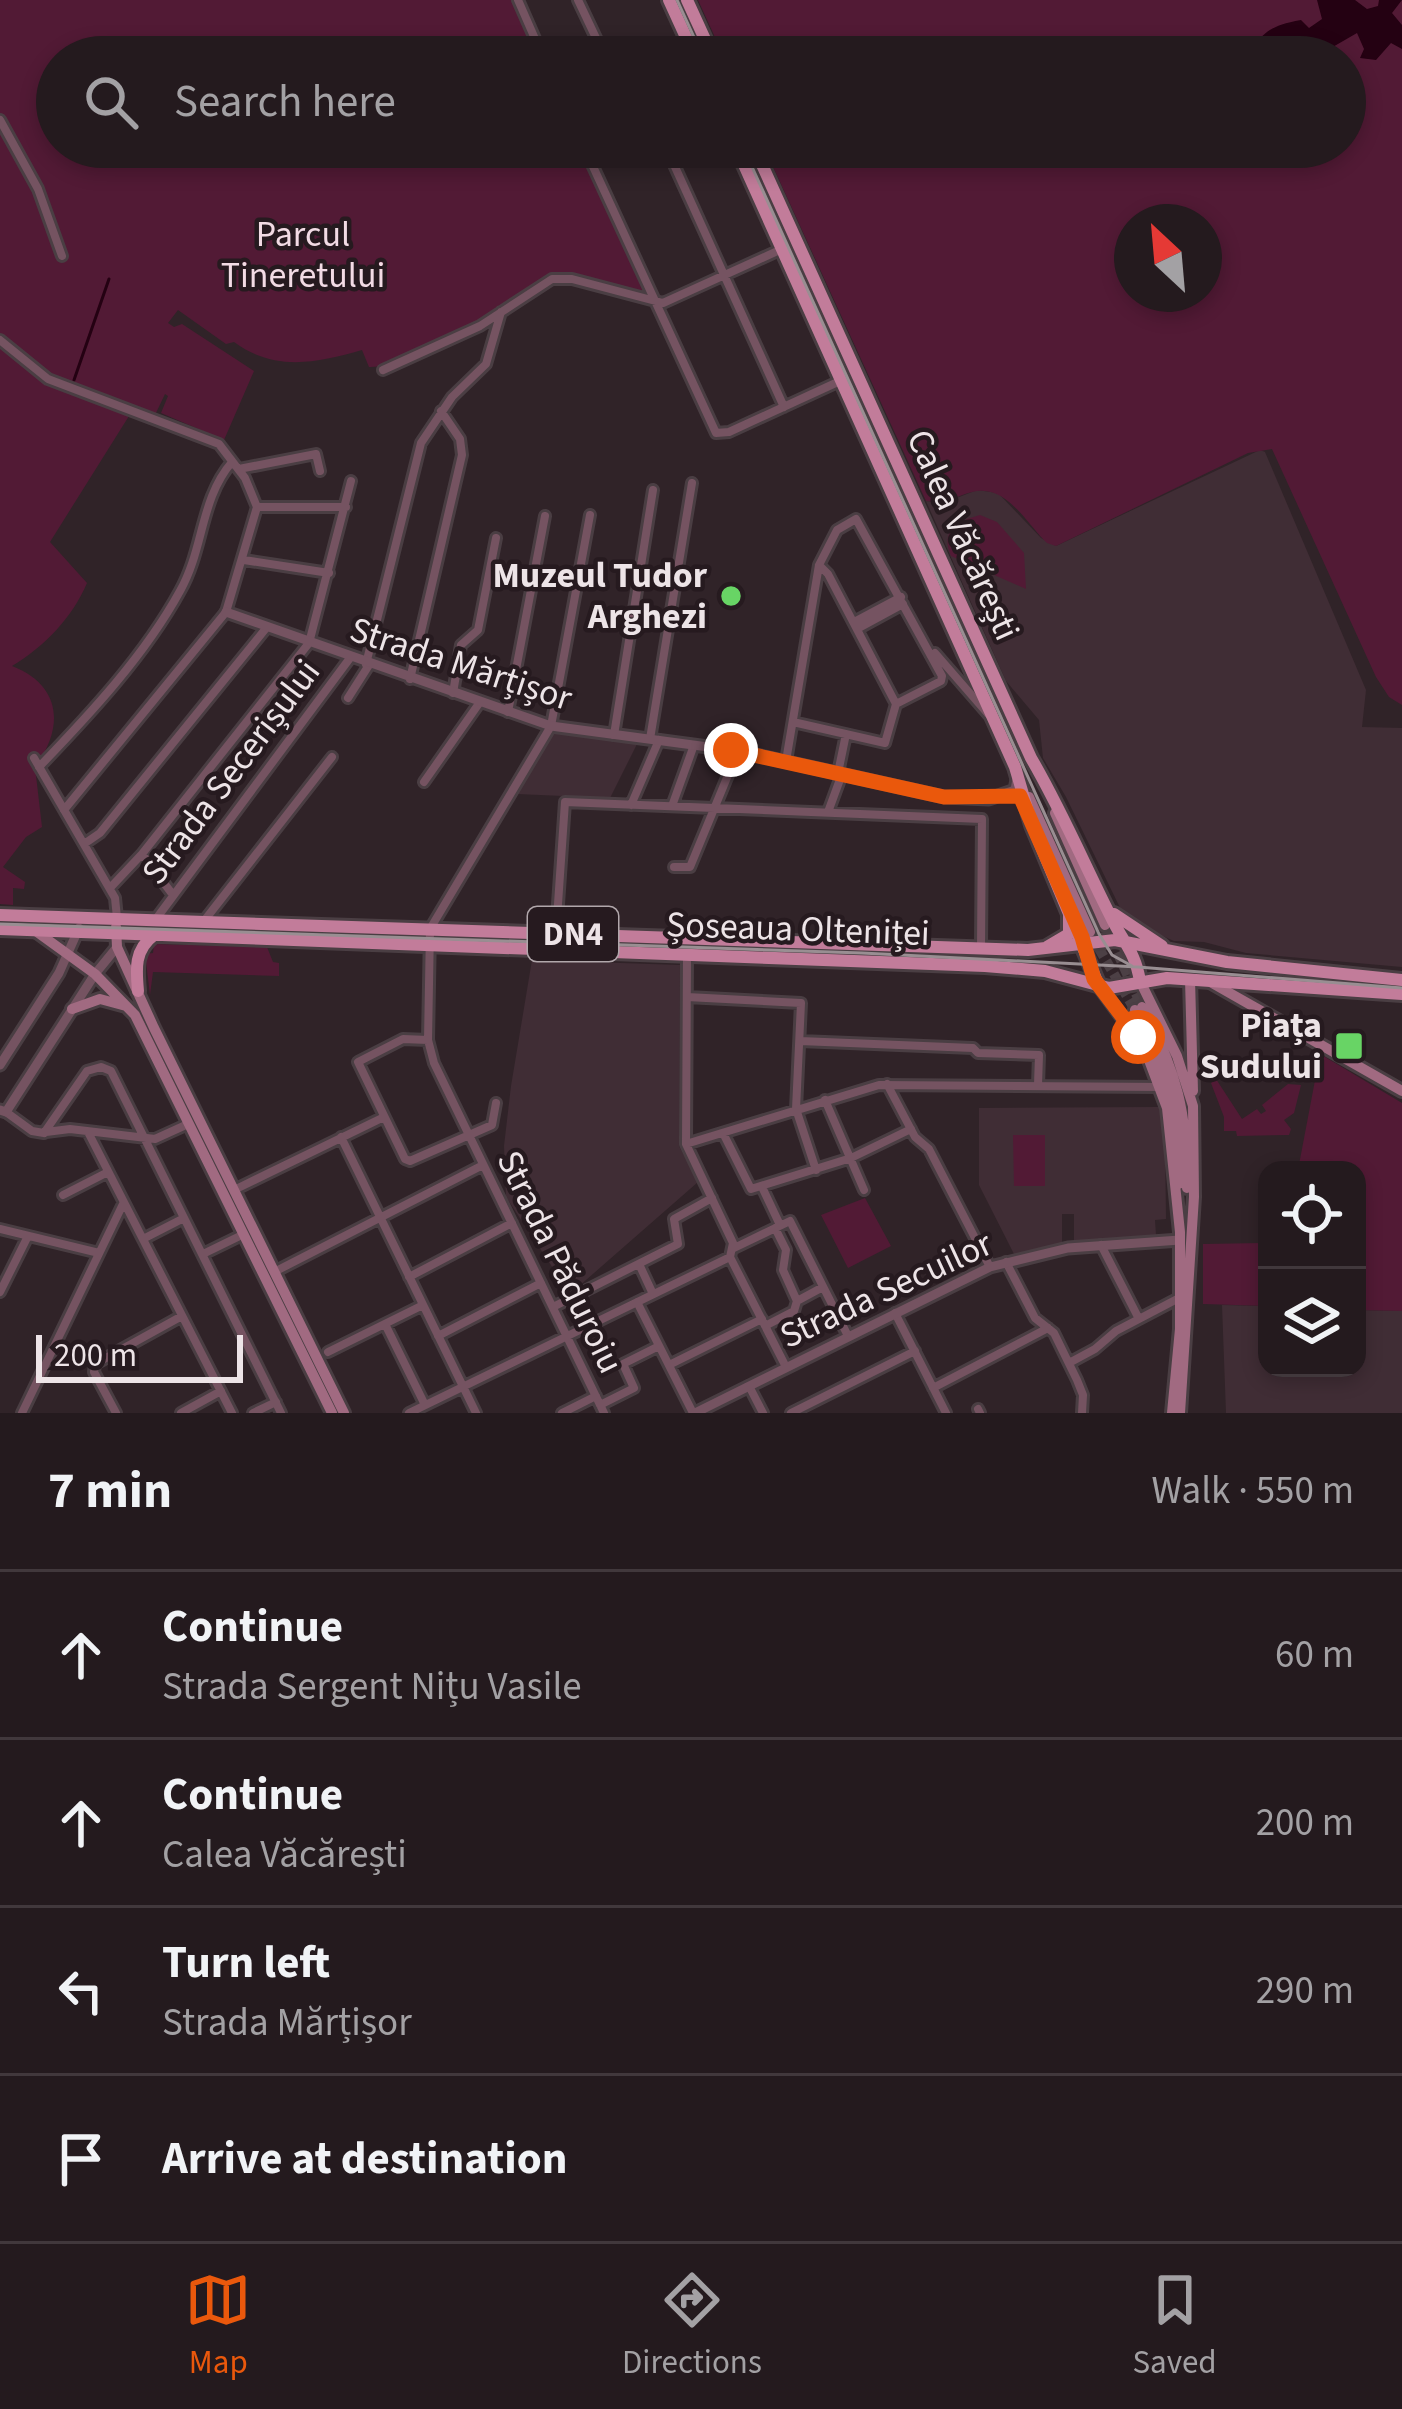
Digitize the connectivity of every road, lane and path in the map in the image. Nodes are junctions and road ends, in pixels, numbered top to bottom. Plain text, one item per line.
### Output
1 (518, 0) edge
2 (578, 0) edge
3 (670, 0) edge
4 (687, 0) edge
5 (534, 36) edge
6 (595, 36) edge
7 (686, 36) edge
8 (703, 36) edge
9 (0, 120) edge
10 (594, 168) edge
11 (676, 168) edge
12 (745, 168) edge
13 (764, 168) edge
14 (782, 249) junction
15 (62, 256) dead end
16 (725, 276) junction
17 (657, 303) junction
18 (502, 310) junction
19 (0, 340) edge
20 (382, 370) dead end
21 (841, 381) junction
22 (784, 407) junction
23 (441, 411) junction
24 (235, 465) junction
25 (320, 471) dead end
26 (351, 481) dead end
27 (692, 483) dead end
28 (652, 490) dead end
29 (257, 507) junction
30 (346, 507) junction
31 (590, 515) dead end
32 (545, 516) dead end
33 (926, 526) junction
34 (908, 534) junction
35 (496, 538) dead end
36 (244, 560) junction
37 (819, 565) junction
38 (329, 573) junction
39 (902, 600) junction
40 (226, 612) junction
41 (855, 626) junction
42 (267, 627) junction
43 (922, 638) junction
44 (309, 643) junction
45 (350, 658) junction
46 (368, 664) junction
47 (410, 679) junction
48 (453, 693) junction
49 (348, 698) dead end
50 (480, 703) junction
51 (896, 704) junction
52 (508, 712) junction
53 (992, 717) junction
54 (793, 722) junction
55 (551, 726) junction
56 (847, 734) junction
57 (614, 735) junction
58 (655, 740) junction
59 (694, 745) junction
60 (738, 751) junction
61 (332, 757) dead end
62 (1030, 758) junction
63 (785, 761) junction
64 (1015, 767) junction
65 (840, 774) junction
66 (424, 782) dead end
67 (1008, 794) junction
68 (1026, 803) junction
69 (631, 805) junction
70 (672, 806) junction
71 (716, 808) junction
72 (64, 810) junction
73 (828, 813) junction
74 (84, 844) junction
75 (142, 854) junction
76 (674, 867) dead end
77 (1058, 884) junction
78 (110, 888) junction
79 (173, 896) junction
80 (1105, 904) junction
81 (0, 915) edge
82 (79, 916) junction
83 (117, 918) junction
84 (156, 919) junction
85 (204, 921) junction
86 (1105, 925) tunnel mouth
87 (0, 929) edge
88 (430, 929) junction
89 (34, 931) junction
90 (79, 932) junction
91 (556, 934) junction
92 (154, 935) junction
93 (1087, 939) junction
94 (117, 940) junction
95 (1128, 943) junction
96 (430, 945) junction
97 (981, 949) junction
98 (1028, 950) junction
99 (69, 952) junction
100 (1175, 952) junction
101 (687, 955) junction
102 (95, 974) junction
103 (1197, 979) junction
104 (1402, 980) edge
105 (1139, 981) junction
106 (1099, 986) junction
107 (137, 992) junction
108 (1402, 994) edge
109 (687, 997) junction
110 (72, 1009) junction
111 (131, 1009) junction
112 (428, 1040) junction
113 (800, 1041) junction
114 (0, 1065) edge
115 (887, 1084) junction
116 (1038, 1085) junction
117 (1162, 1087) junction
118 (1402, 1091) edge
119 (825, 1100) junction
120 (496, 1103) dead end
121 (1193, 1106) junction
122 (796, 1109) junction
123 (3, 1111) edge
124 (384, 1117) junction
125 (190, 1123) junction
126 (911, 1129) junction
127 (88, 1132) junction
128 (722, 1132) junction
129 (44, 1133) junction
130 (468, 1135) junction
131 (147, 1138) junction
132 (341, 1138) junction
133 (686, 1144) junction
134 (851, 1158) junction
135 (483, 1166) junction
136 (816, 1170) junction
137 (108, 1172) junction
138 (762, 1186) junction
139 (234, 1190) junction
140 (864, 1190) dead end
141 (63, 1195) dead end
142 (712, 1198) junction
143 (124, 1203) junction
144 (1179, 1206) junction
145 (184, 1218) junction
146 (381, 1218) junction
147 (512, 1223) junction
148 (778, 1227) junction
149 (0, 1229) edge
150 (244, 1234) junction
151 (28, 1236) junction
152 (142, 1239) junction
153 (1184, 1239) junction
154 (1100, 1244) junction
155 (732, 1252) junction
156 (99, 1253) junction
157 (202, 1254) junction
158 (1006, 1262) junction
159 (639, 1264) junction
160 (990, 1267) junction
161 (274, 1272) junction
162 (409, 1277) junction
163 (541, 1282) junction
164 (824, 1287) junction
165 (0, 1292) edge
166 (653, 1294) junction
167 (1181, 1298) junction
168 (797, 1301) junction
169 (638, 1302) junction
170 (423, 1305) junction
171 (553, 1307) junction
172 (895, 1312) junction
173 (182, 1316) junction
174 (1139, 1319) junction
175 (763, 1322) junction
176 (385, 1324) junction
177 (1048, 1328) junction
178 (438, 1336) junction
179 (567, 1336) junction
180 (848, 1336) junction
181 (659, 1346) junction
182 (915, 1351) junction
183 (328, 1352) dead end
184 (1069, 1363) junction
185 (669, 1365) junction
186 (786, 1367) junction
187 (749, 1386) junction
188 (463, 1387) junction
189 (933, 1388) junction
190 (221, 1391) junction
191 (276, 1402) junction
192 (425, 1405) junction
193 (600, 1405) edge
194 (22, 1413) edge
195 (116, 1413) edge
196 (181, 1413) edge
197 (232, 1413) edge
198 (253, 1413) edge
199 (281, 1413) edge
200 (332, 1413) edge
201 (344, 1413) edge
202 (409, 1413) edge
203 (476, 1413) edge
204 (562, 1413) edge
205 (694, 1413) edge
206 (763, 1413) edge
207 (791, 1413) edge
208 (946, 1413) edge
209 (1082, 1413) edge
210 (1176, 1413) edge

1 - 5 street
2 - 6 street
3 - 7 main road
4 - 8 main road
9 - 15 street
10 - 17 street
11 - 16 street
12 - 14 main road, Calea Văcărești
13 - 33 main road, Calea Văcărești
14 - 16 street
14 - 21 main road, Calea Văcărești
16 - 17 street
16 - 22 street
17 - 18 street
17 - 22 street
18 - 20 street
18 - 23 street
19 - 24 street
21 - 22 street
21 - 34 main road, Calea Văcărești
23 - 46 street
23 - 47 street
24 - 25 street
24 - 29 street
24 - 72 street
26 - 30 street
27 - 58 street
28 - 57 street
29 - 30 street
29 - 36 street
30 - 38 street
31 - 55 street
32 - 52 street
33 - 34 main road
33 - 62 main road, Calea Văcărești
34 - 53 main road, Calea Văcărești
35 - 48 street
36 - 38 street
36 - 40 street
37 - 39 street, Calea Văcărești
37 - 41 street
37 - 54 street
38 - 44 street
39 - 41 street
39 - 43 street, Calea Văcărești
40 - 42 street, Strada Mărțișor
40 - 72 street
41 - 51 street
42 - 44 street, Strada Mărțișor
42 - 74 street
43 - 51 street, Calea Văcărești
43 - 53 street, Calea Văcărești
44 - 45 street, Strada Mărțișor
44 - 75 street
45 - 46 street, Strada Mărțișor
45 - 79 street, Strada Secerișului
46 - 47 street, Strada Mărțișor
46 - 49 street
47 - 48 street, Strada Mărțișor
48 - 50 street, Strada Mărțișor
50 - 52 street, Strada Mărțișor
50 - 66 street
51 - 56 street
52 - 55 street, Strada Mărțișor
53 - 64 main road, Calea Văcărești
54 - 56 street
54 - 63 street
55 - 57 street, Strada Mărțișor
55 - 88 street
56 - 65 street
57 - 58 street, Strada Mărțișor
58 - 59 street, Strada Mărțișor
58 - 69 street
59 - 60 street, Strada Mărțișor
59 - 70 street
60 - 63 street, Strada Mărțișor
60 - 71 street
61 - 85 street
62 - 80 main road, Calea Văcărești
62 - 86 main road
63 - 65 street, Strada Mărțișor
64 - 67 street
64 - 68 main road, Calea Văcărești
64 - 93 main road
65 - 67 street, Strada Mărțișor
65 - 73 street
67 - 68 street
68 - 77 main road, Calea Văcărești
69 - 70 street
69 - 91 street
70 - 71 street
71 - 73 street
71 - 76 street
72 - 74 street
73 - 97 street
74 - 78 street
75 - 78 street
75 - 79 street
77 - 93 main road, Calea Văcărești
77 - 98 main road
78 - 83 street
79 - 84 street, Strada Secerișului
80 - 95 main road, Calea Văcărești
80 - 100 main road
81 - 82 main road, Șoseaua Olteniței / DN4
82 - 83 main road, Șoseaua Olteniței / DN4
82 - 90 street
83 - 84 main road, Șoseaua Olteniței / DN4
83 - 94 main road
84 - 85 main road, Șoseaua Olteniței / DN4
85 - 88 main road, Șoseaua Olteniței / DN4
87 - 89 main road, Șoseaua Olteniței / DN4
88 - 91 main road, Șoseaua Olteniței / DN4
88 - 96 street, Strada Păduroiu
89 - 90 main road, Șoseaua Olteniței / DN4
89 - 99 main road
90 - 94 main road, Șoseaua Olteniței / DN4
90 - 99 street
91 - 97 main road, Șoseaua Olteniței / DN4
92 - 94 main road, Șoseaua Olteniței / DN4
92 - 96 main road, Șoseaua Olteniței / DN4
92 - 107 main road
93 - 95 main road, Șoseaua Olteniței / DN4
93 - 98 main road, Șoseaua Olteniței / DN4
93 - 106 main road, Calea Văcărești
94 - 102 street
94 - 107 main road
95 - 100 main road, Șoseaua Olteniței / DN4
95 - 105 main road, Calea Văcărești
96 - 101 main road, Șoseaua Olteniței / DN4
96 - 112 street, Strada Păduroiu
97 - 98 main road, Șoseaua Olteniței / DN4
99 - 102 main road
99 - 114 street
100 - 104 main road, Șoseaua Olteniței / DN4
101 - 106 main road, Șoseaua Olteniței / DN4
101 - 109 street
102 - 110 street
102 - 111 main road
103 - 105 main road, Șoseaua Olteniței / DN4
103 - 108 main road, Șoseaua Olteniței / DN4
103 - 118 main road
103 - 121 main road
105 - 106 main road, Șoseaua Olteniței / DN4
105 - 121 main road
106 - 117 main road
107 - 139 main road
109 - 113 street
109 - 133 street
110 - 111 main road
110 - 123 street
111 - 125 main road
112 - 124 street, Strada Păduroiu
112 - 130 street, Strada Păduroiu
113 - 116 street
113 - 122 street
115 - 116 street
115 - 119 street
115 - 126 street
116 - 117 street
117 - 144 main road
119 - 122 street
119 - 134 street
120 - 130 street
121 - 153 main road
122 - 128 street
122 - 136 street
123 - 129 street
124 - 130 street, Strada Păduroiu
124 - 132 street
125 - 131 street
125 - 150 main road
126 - 134 street
126 - 160 street
127 - 129 street
127 - 131 street
127 - 137 street
128 - 133 street
128 - 138 street
129 - 131 street
130 - 135 street, Strada Păduroiu
131 - 145 street
132 - 139 street
132 - 146 street
133 - 142 street
134 - 136 street
134 - 140 street
135 - 146 street
135 - 147 street, Strada Păduroiu
136 - 138 street
137 - 141 street
137 - 143 street
138 - 148 street
139 - 161 main road
142 - 155 street
142 - 159 street
143 - 152 street
143 - 156 street
144 - 153 main road
144 - 153 main road
145 - 152 street
145 - 157 street
146 - 161 street
146 - 162 street
147 - 162 street
147 - 163 street, Strada Păduroiu
148 - 155 street
148 - 164 street
148 - 168 street
149 - 151 street
150 - 157 street
150 - 200 main road
151 - 156 street
151 - 165 street
152 - 173 street
153 - 154 street, Strada Secuilor
153 - 167 main road
153 - 210 main road
154 - 158 street, Strada Secuilor
154 - 174 street
155 - 166 street
155 - 175 street
156 - 194 street
157 - 191 street
158 - 160 street, Strada Secuilor
158 - 177 street
159 - 166 street
159 - 171 street
160 - 172 street, Strada Secuilor
161 - 201 main road
162 - 170 street
163 - 171 street, Strada Păduroiu
163 - 178 street
164 - 168 street
164 - 180 street
166 - 169 street
167 - 174 street
167 - 210 main road
168 - 175 street
169 - 179 street
169 - 181 street
170 - 176 street
170 - 178 street
171 - 179 street, Strada Păduroiu
172 - 180 street, Strada Secuilor
172 - 182 street
173 - 190 street
173 - 195 street
174 - 184 street
175 - 185 street
175 - 186 street
176 - 183 street
176 - 192 street
177 - 184 street
177 - 189 street
178 - 188 street
179 - 188 street
179 - 193 street, Strada Păduroiu
180 - 186 street, Strada Secuilor
181 - 185 street
181 - 193 street
182 - 189 street
182 - 207 street
184 - 209 street
185 - 205 street
186 - 187 street, Strada Secuilor
187 - 205 street, Strada Secuilor
187 - 206 street
188 - 192 street
188 - 203 street
189 - 208 street
190 - 196 street
190 - 197 street
191 - 198 street
191 - 199 street
192 - 202 street
193 - 204 street

